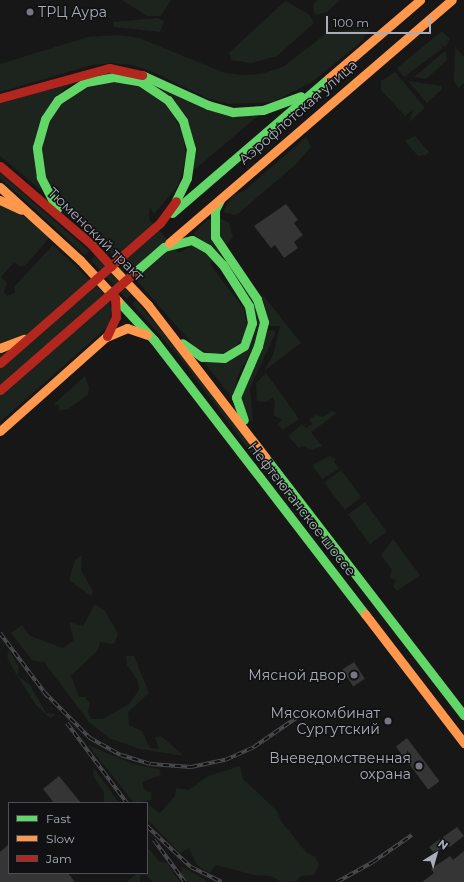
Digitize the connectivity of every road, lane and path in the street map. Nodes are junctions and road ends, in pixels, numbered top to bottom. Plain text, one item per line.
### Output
1 (420, 0) edge
2 (452, 0) edge
3 (313, 90) junction
4 (0, 98) edge
5 (0, 166) edge
6 (0, 187) edge
7 (232, 187) junction
8 (0, 200) edge
9 (65, 220) junction
10 (160, 223) junction
11 (48, 230) junction
12 (176, 240) junction
13 (114, 296) junction
14 (167, 329) junction
15 (29, 337) junction
16 (106, 337) junction
17 (154, 340) junction
18 (0, 348) edge
19 (0, 363) edge
20 (0, 390) edge
21 (0, 431) edge
22 (254, 439) junction
23 (464, 714) edge
24 (464, 743) edge

1 - 3 main road, Аэрофлотская улица
2 - 7 main road, Аэрофлотская улица
3 - 4 main road
3 - 10 main road, Аэрофлотская улица
5 - 9 main road, Тюменский тракт
6 - 11 main road
7 - 12 main road, Аэрофлотская улица
7 - 22 main road
8 - 11 main road
9 - 10 main road
9 - 14 main road, Тюменский тракт
10 - 15 main road
11 - 13 main road
12 - 14 main road
12 - 20 main road, Аэрофлотская улица
13 - 16 main road
13 - 17 main road, Нефтеюганское шоссе
14 - 22 main road, Нефтеюганское шоссе
15 - 18 main road
15 - 19 main road
16 - 17 main road
16 - 21 main road
17 - 24 main road, Нефтеюганское шоссе
22 - 23 main road, Нефтеюганское шоссе

